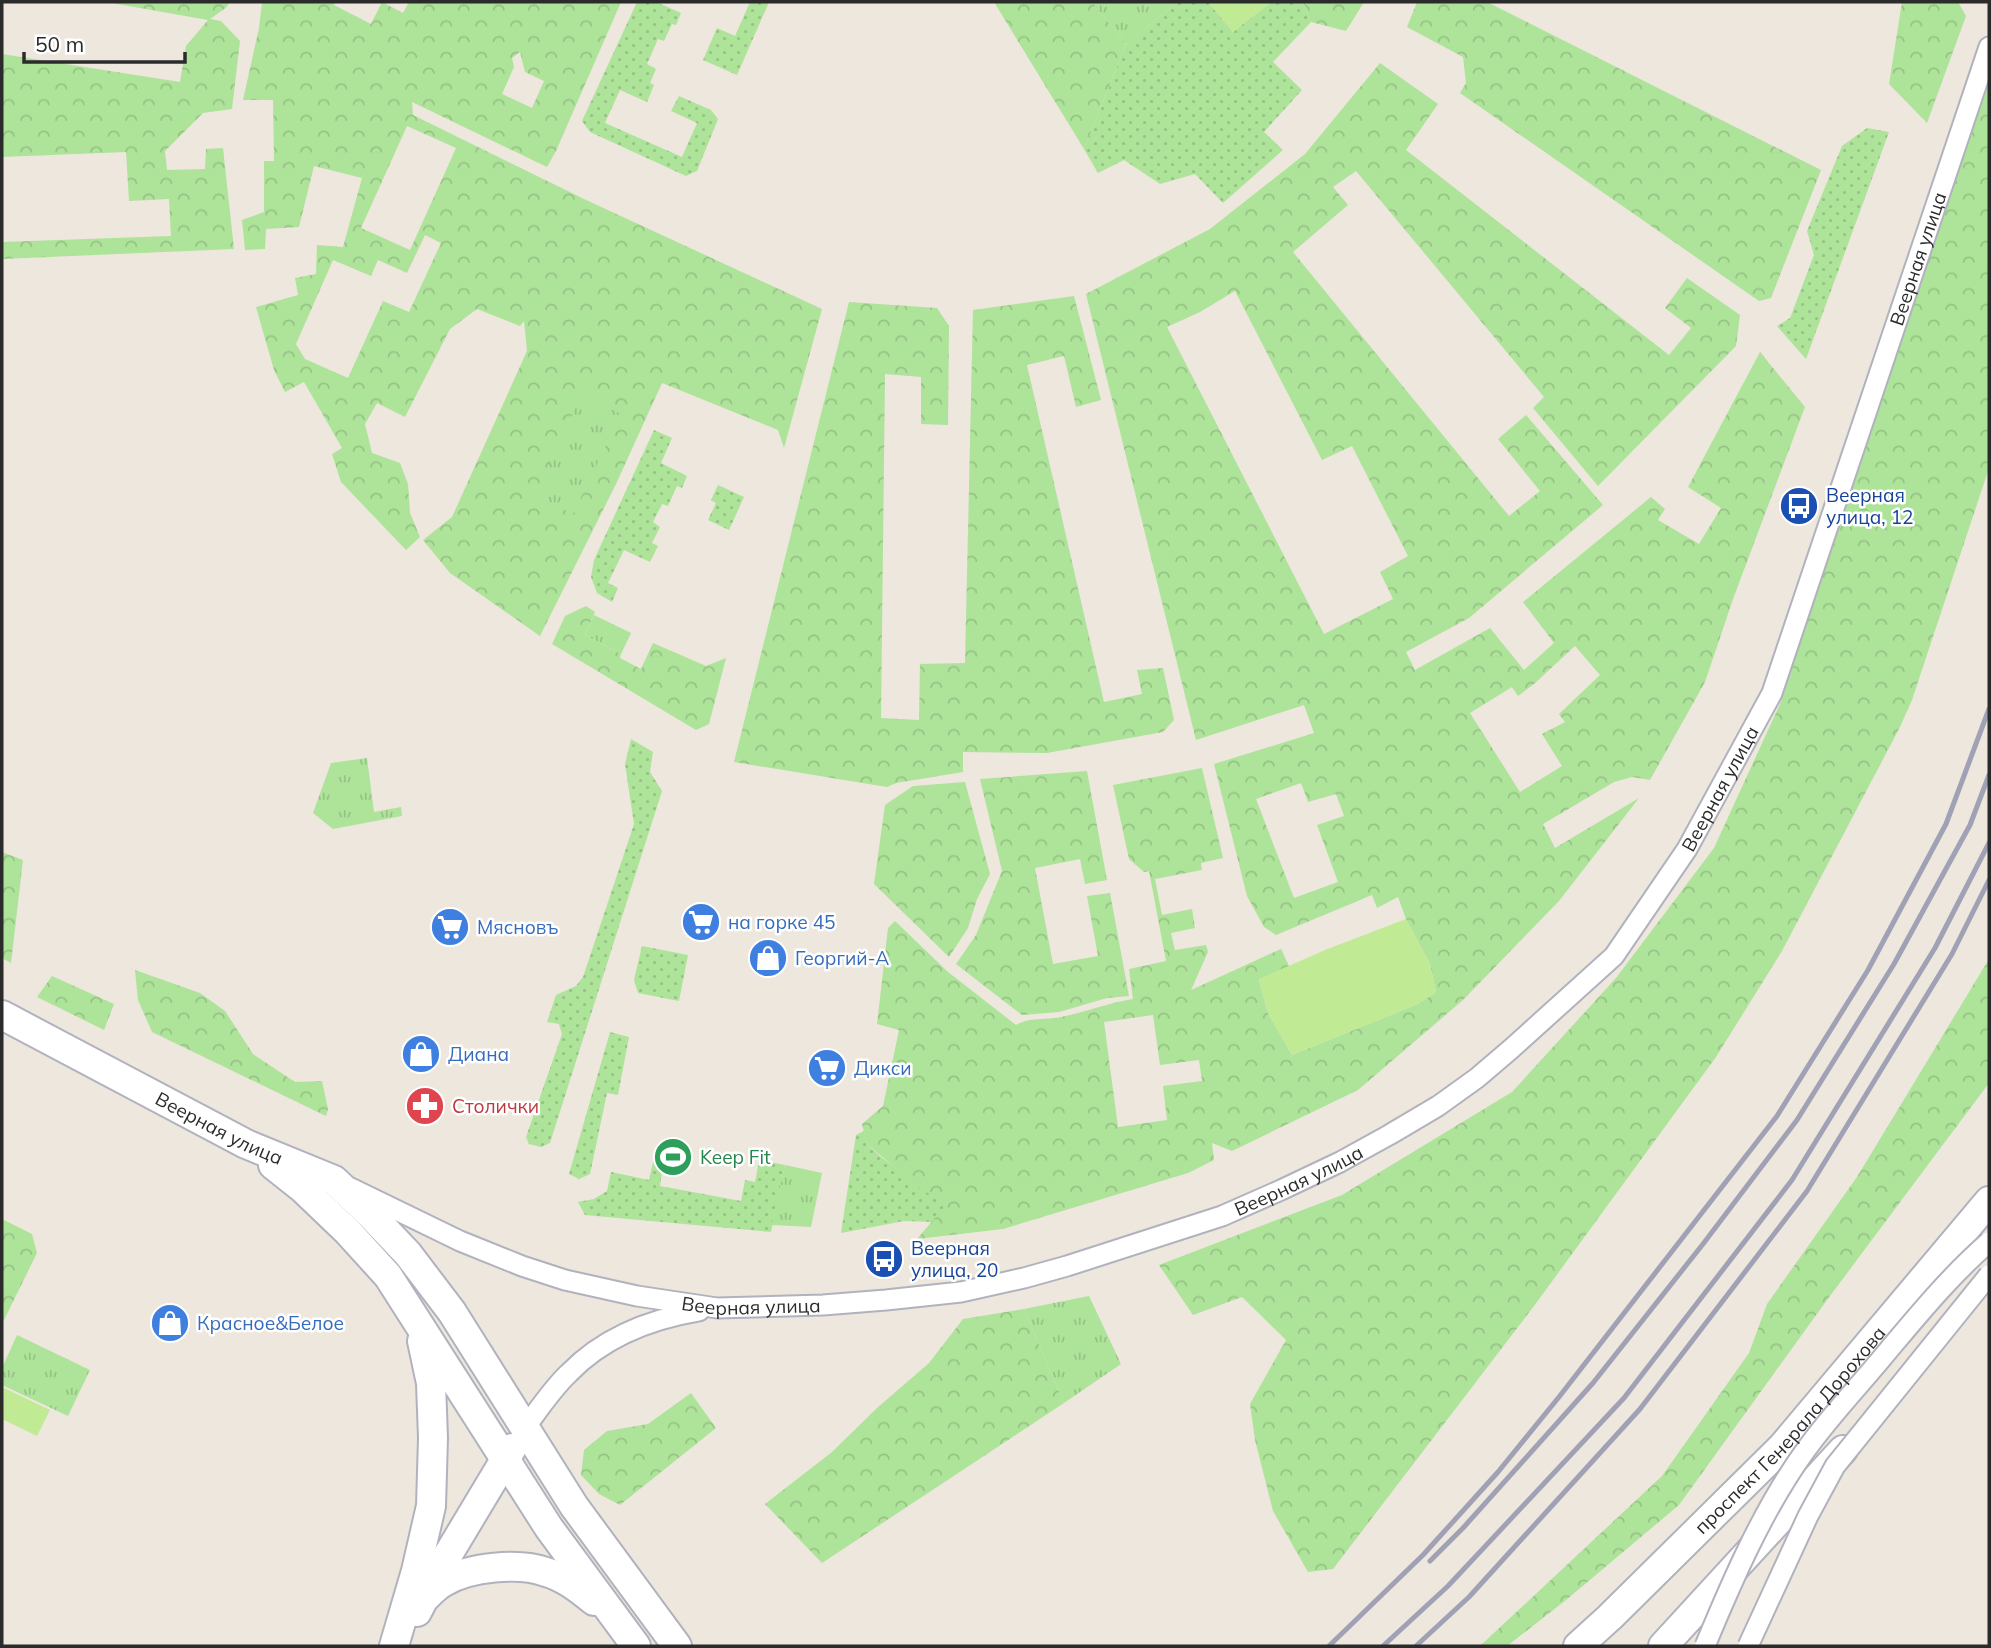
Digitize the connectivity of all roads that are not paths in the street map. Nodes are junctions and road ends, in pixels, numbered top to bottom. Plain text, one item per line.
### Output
1 (1989, 47) edge
2 (2, 1015) edge
3 (246, 1144) junction
4 (334, 1180) junction
5 (1989, 1200) edge
6 (1989, 1242) edge
7 (1989, 1275) edge
8 (1989, 1284) edge
9 (717, 1308) junction
10 (417, 1321) junction
11 (525, 1427) junction
12 (505, 1460) junction
13 (425, 1598) junction
14 (613, 1616) junction
15 (397, 1646) edge
16 (636, 1646) edge
17 (677, 1646) edge
18 (1578, 1646) edge
19 (1663, 1646) edge
20 (1705, 1646) edge
21 (1748, 1646) edge

1 - 9 street, Веерная улица
2 - 3 street, Веерная улица
3 - 4 street, Веерная улица
3 - 10 street
4 - 9 street, Веерная улица
4 - 11 street
5 - 18 street, проспект Генерала Дорохова
6 - 20 street, bridge
7 - 21 street, bridge
8 - 19 street
9 - 11 street
10 - 12 street
10 - 15 street
11 - 12 street
11 - 17 street
12 - 13 street
12 - 14 street
13 - 14 street
13 - 15 street
14 - 16 street

